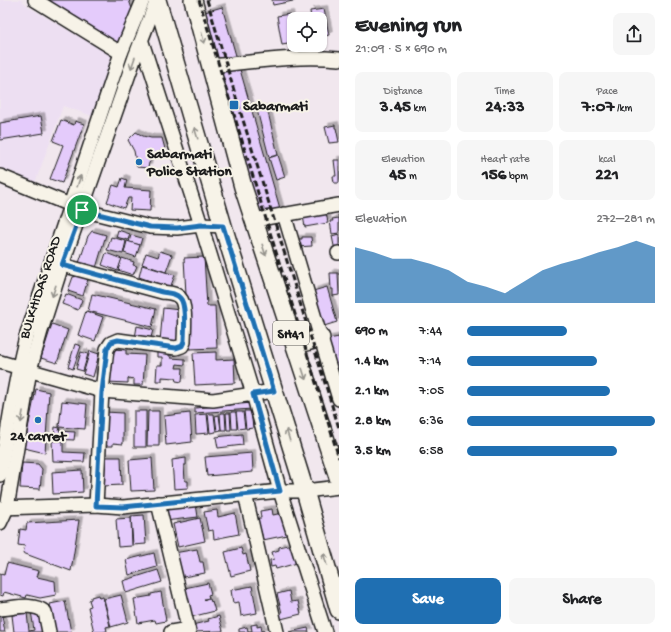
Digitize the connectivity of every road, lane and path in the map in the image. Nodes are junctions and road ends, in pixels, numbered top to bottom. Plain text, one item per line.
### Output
1 (36, 0) edge
2 (132, 0) edge
3 (143, 0) edge
4 (157, 0) edge
5 (196, 1) edge
6 (136, 16) junction
7 (142, 41) junction
8 (121, 53) junction
9 (339, 59) edge
10 (210, 66) junction
11 (0, 176) edge
12 (339, 205) edge
13 (77, 207) junction
14 (284, 214) junction
15 (254, 220) junction
16 (201, 225) junction
17 (223, 226) junction
18 (62, 265) junction
19 (321, 338) junction
20 (295, 345) junction
21 (0, 362) edge
22 (24, 369) junction
23 (274, 391) junction
24 (102, 392) junction
25 (253, 394) junction
26 (339, 399) edge
27 (0, 475) edge
28 (339, 480) edge
29 (339, 487) edge
30 (305, 490) junction
31 (280, 491) junction
32 (245, 494) junction
33 (158, 503) junction
34 (96, 506) junction
35 (4, 508) edge
36 (0, 522) edge
37 (0, 609) edge
38 (339, 610) edge
39 (188, 631) edge
40 (49, 632) edge
41 (171, 632) edge
42 (277, 632) edge
43 (325, 632) edge

1 - 8 street
2 - 6 street
3 - 6 street, BULKHIDAS ROAD
4 - 7 street, BULKHIDAS ROAD
17 -> 4 main road, SH41
5 -> 10 main road, SH41
6 - 7 street
6 - 8 street, BULKHIDAS ROAD
7 -> 13 street, BULKHIDAS ROAD
7 - 16 street
13 -> 8 street, BULKHIDAS ROAD
9 - 10 street
10 - 15 main road, SH41
11 - 13 street
12 - 14 street
13 - 16 street
13 - 18 street, BULKHIDAS ROAD
13 - 22 street, BULKHIDAS ROAD
14 - 15 street
14 - 19 street
15 -> 20 main road, SH41
16 - 17 street
16 - 25 street
17 - 23 main road, SH41
18 -> 22 street, BULKHIDAS ROAD
18 - 24 street
19 - 20 main road
19 - 26 street
20 -> 28 main road, SH41
21 - 22 street
22 - 24 street
22 - 27 street, BULKHIDAS ROAD
22 -> 35 street, BULKHIDAS ROAD
23 - 25 street
30 -> 23 main road, SH41
24 - 25 street
24 - 34 street
25 - 31 street
29 - 30 street
30 - 31 street
38 -> 30 main road, SH41
31 - 32 street
31 - 43 street
32 - 33 street
32 - 42 street
33 - 34 street
33 - 39 street
34 - 35 street
35 - 36 street, BULKHIDAS ROAD
37 - 40 street
39 - 41 street

